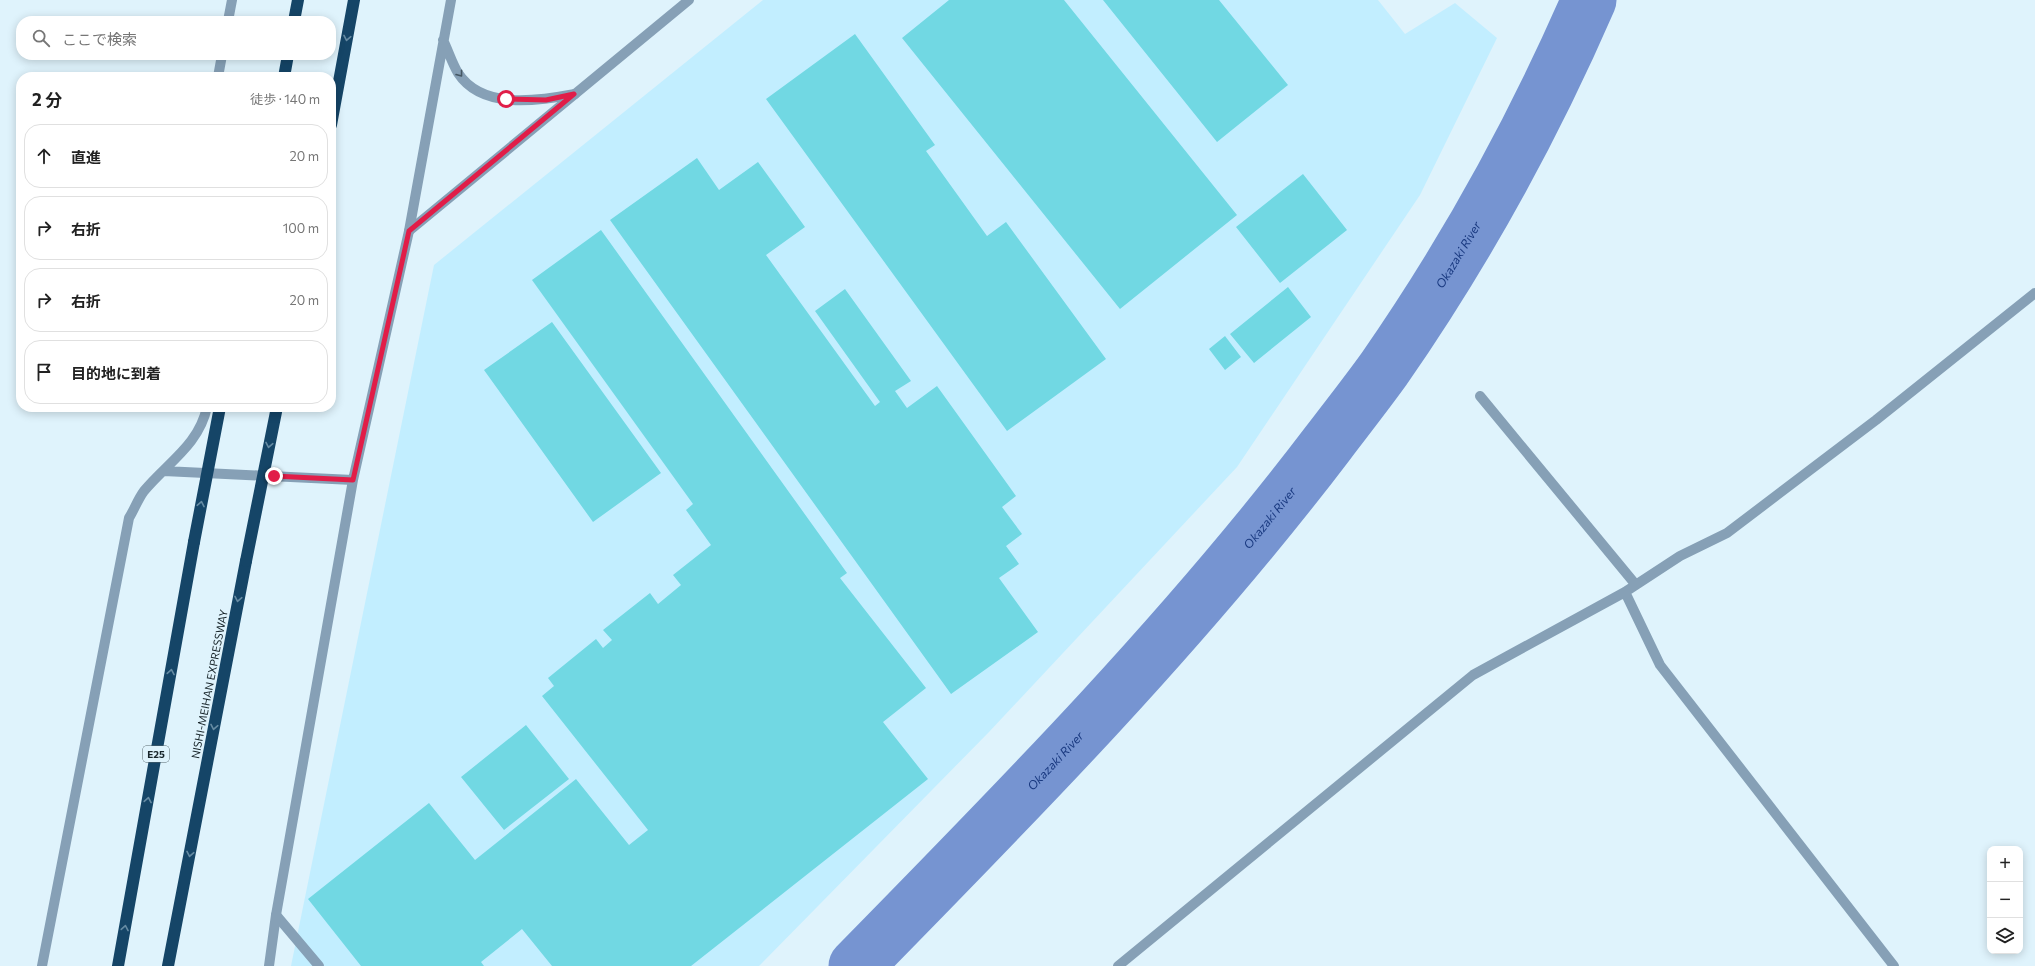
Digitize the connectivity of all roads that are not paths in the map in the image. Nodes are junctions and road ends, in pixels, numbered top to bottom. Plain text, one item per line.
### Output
1 (232, 0) edge
2 (298, 0) edge
3 (354, 0) edge
4 (451, 0) edge
5 (689, 0) edge
6 (229, 16) edge
7 (295, 16) edge
8 (443, 40) junction
9 (221, 60) edge
10 (287, 60) edge
11 (219, 72) edge
12 (285, 72) edge
13 (574, 94) junction
14 (336, 98) edge
15 (409, 231) junction
16 (2035, 293) edge
17 (1480, 396) dead end
18 (205, 412) edge
19 (219, 412) edge
20 (276, 412) edge
21 (164, 471) junction
22 (353, 480) junction
23 (1636, 585) junction
24 (1625, 592) junction
25 (276, 915) junction
26 (42, 966) edge
27 (118, 966) edge
28 (168, 966) edge
29 (269, 966) edge
30 (319, 966) edge
31 (1118, 966) edge
32 (1894, 966) edge

1 - 6 street
2 - 7 highway
3 -> 14 highway
4 - 8 street
5 - 13 street
8 -> 13 street
8 - 15 street
9 - 11 street
10 - 12 highway
13 - 15 street
15 - 22 street
16 - 23 street
17 - 23 street
18 - 21 street
27 -> 19 highway, E25, bridge
20 -> 28 highway, NISHI-MEIHAN EXPRESSWAY, bridge
21 - 22 street
21 - 26 street
22 - 25 street
23 - 24 street
24 - 31 street
24 - 32 street
25 - 29 street
25 - 30 street

